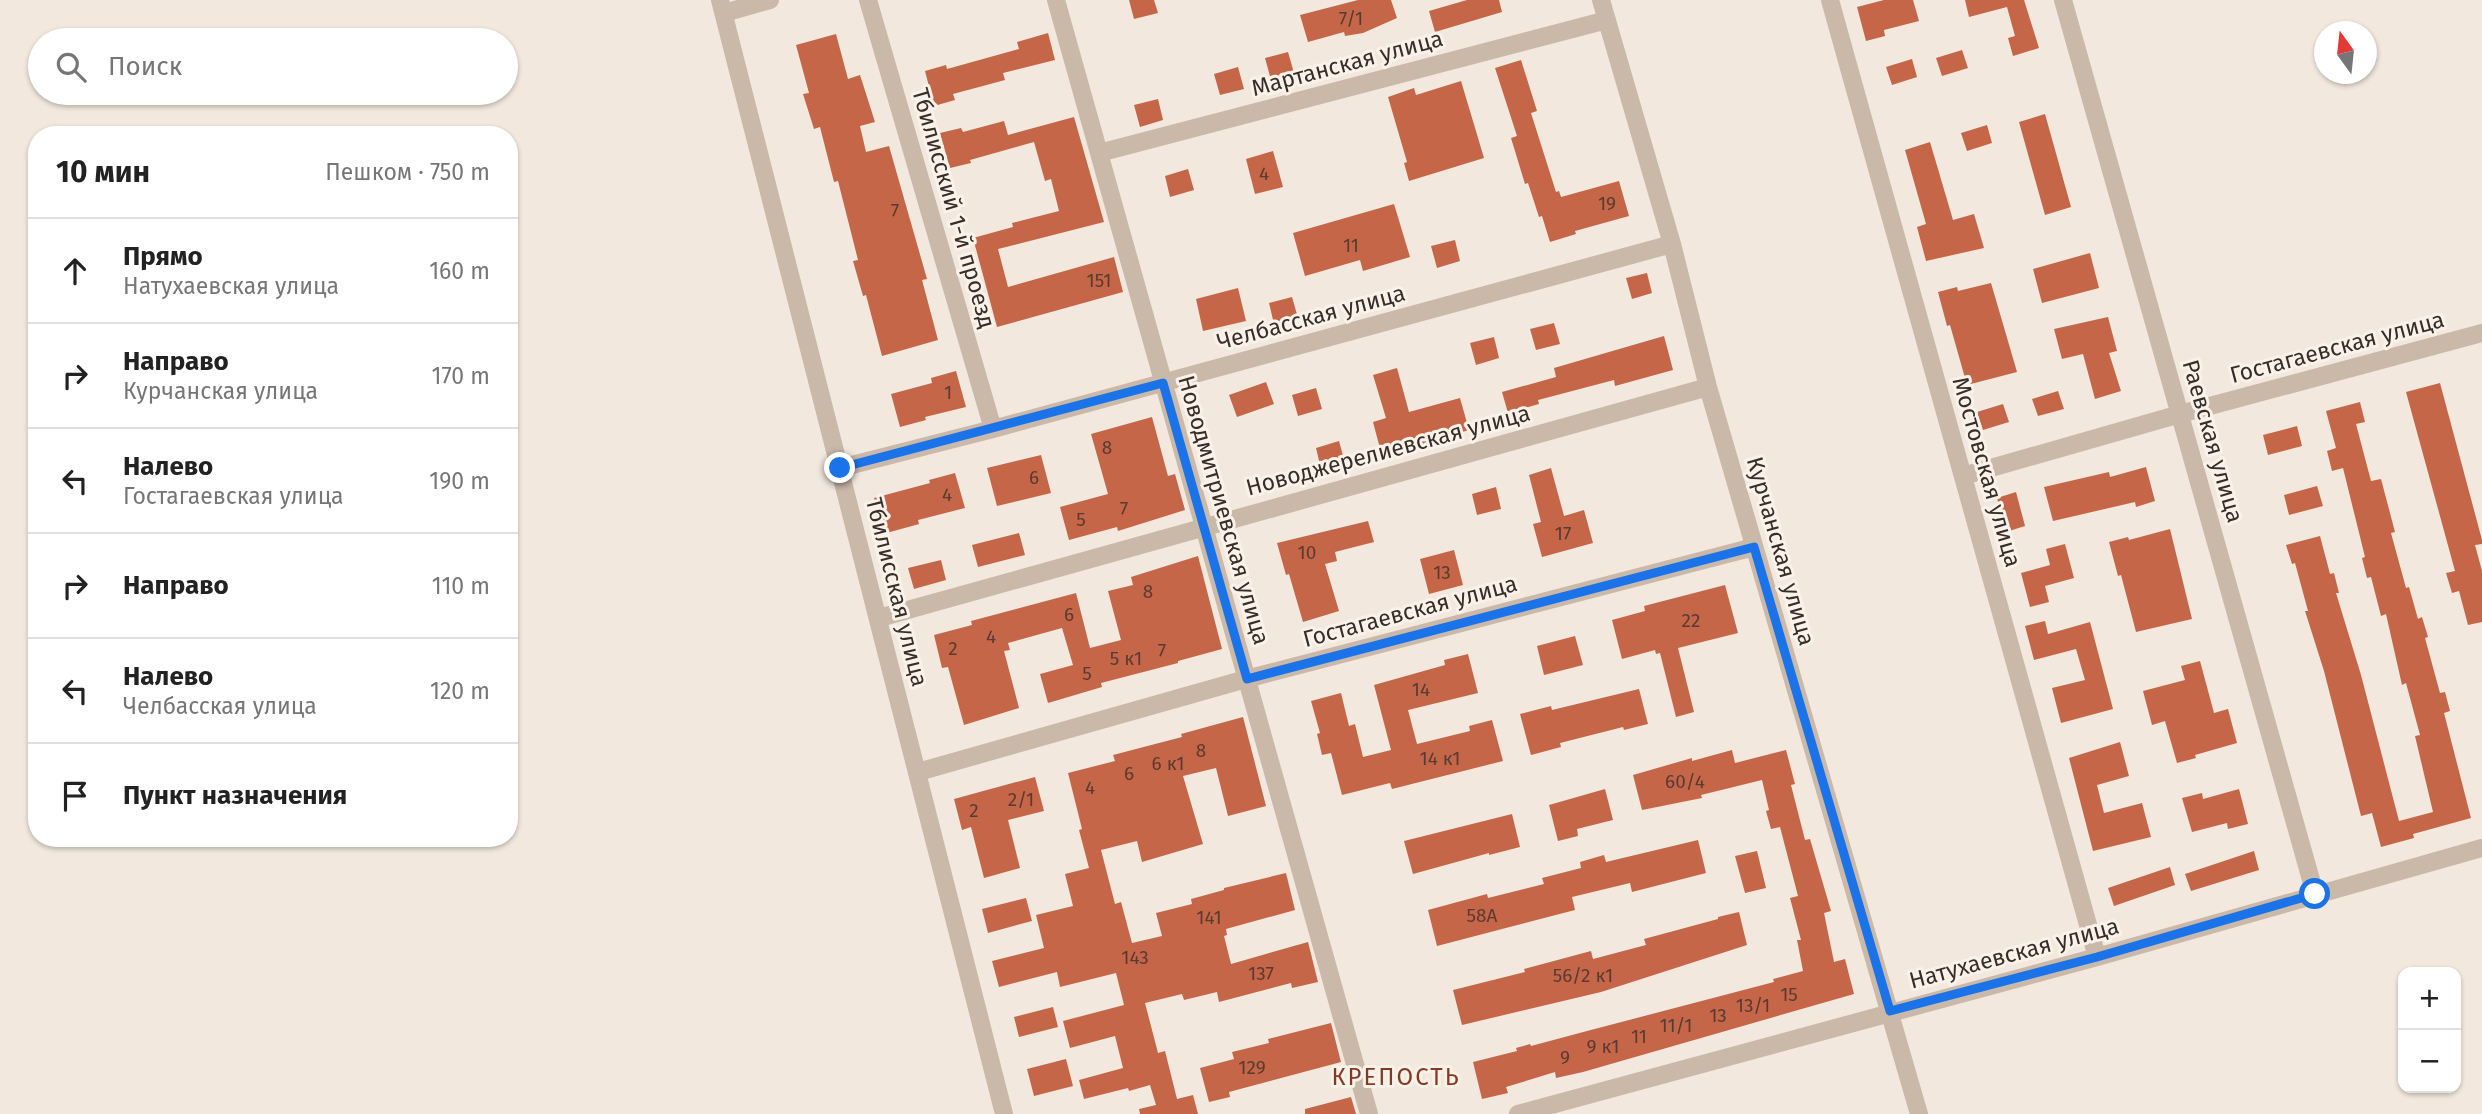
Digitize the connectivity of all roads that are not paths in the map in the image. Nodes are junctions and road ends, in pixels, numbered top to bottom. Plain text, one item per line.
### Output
1 (770, 0) edge
2 (868, 0) edge
3 (1056, 0) edge
4 (1601, 0) edge
5 (1830, 0) edge
6 (2063, 0) edge
7 (722, 6) edge
8 (1607, 20) junction
9 (1098, 153) junction
10 (1672, 244) junction
11 (2482, 333) edge
12 (1163, 383) junction
13 (1708, 387) junction
14 (2180, 414) junction
15 (993, 429) junction
16 (840, 468) junction
17 (1963, 477) junction
18 (1204, 527) junction
19 (1754, 547) junction
20 (879, 618) junction
21 (1247, 679) junction
22 (918, 772) junction
23 (2482, 848) edge
24 (2315, 894) junction
25 (2097, 957) junction
26 (1890, 1011) junction
27 (1004, 1114) edge
28 (1369, 1114) edge
29 (1518, 1114) edge
30 (1919, 1114) edge

1 - 7 street
2 - 15 street, Тбилисский 1-й проезд
3 - 9 street, Новодмитриевская улица
4 - 8 street, Курчанская улица
5 - 17 street, Мостовская улица
6 - 14 street, Раевская улица
7 - 16 street, Тбилисская улица
8 - 9 street, Мартанская улица
8 - 10 street, Курчанская улица
9 - 12 street, Новодмитриевская улица
10 - 12 street, Челбасская улица
10 - 13 street, Курчанская улица
11 - 14 street, Гостагаевская улица
12 - 15 street, Челбасская улица
12 - 18 street, Новодмитриевская улица
13 - 18 street, Новоджерелиевская улица
13 - 19 street, Курчанская улица
14 - 17 street, Гостагаевская улица
14 - 24 street, Раевская улица
15 - 16 street, Челбасская улица
16 - 20 street, Тбилисская улица
17 - 25 street, Мостовская улица
18 - 20 street, Новоджерелиевская улица
18 - 21 street, Новодмитриевская улица
19 - 21 street, Гостагаевская улица
19 - 26 street, Курчанская улица
20 - 22 street, Тбилисская улица
21 - 22 street, Гостагаевская улица
21 - 28 street, Новодмитриевская улица
22 - 27 street, Тбилисская улица
23 - 24 street, Натухаевская улица
24 - 25 street, Натухаевская улица
25 - 26 street, Натухаевская улица
26 - 29 street, Натухаевская улица
26 - 30 street, Курчанская улица

